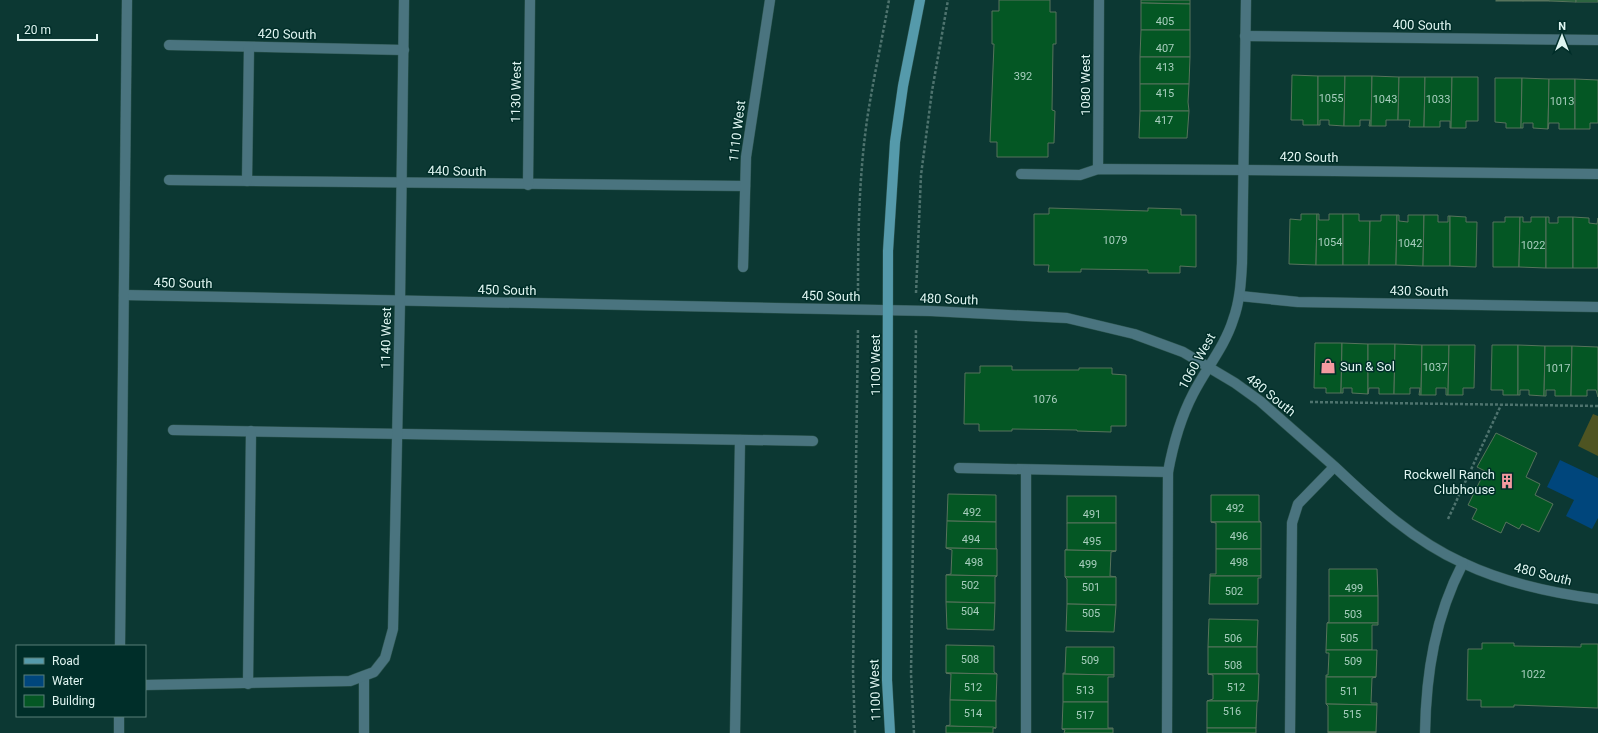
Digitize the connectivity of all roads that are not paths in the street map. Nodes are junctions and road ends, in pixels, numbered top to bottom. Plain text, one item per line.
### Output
1 (127, 0) edge
2 (404, 0) edge
3 (530, 0) edge
4 (770, 0) edge
5 (920, 0) edge
6 (1099, 0) edge
7 (1246, 0) edge
8 (1245, 36) junction
9 (1598, 40) edge
10 (169, 45) dead end
11 (249, 47) junction
12 (404, 50) junction
13 (1098, 169) junction
14 (1243, 170) junction
15 (1020, 174) dead end
16 (1598, 174) edge
17 (169, 180) dead end
18 (247, 181) junction
19 (401, 183) junction
20 (528, 185) junction
21 (745, 186) junction
22 (743, 267) dead end
23 (124, 295) junction
24 (1240, 296) junction
25 (400, 301) junction
26 (1598, 307) edge
27 (888, 310) junction
28 (1208, 367) junction
29 (173, 430) dead end
30 (251, 431) junction
31 (397, 434) junction
32 (740, 440) junction
33 (813, 441) dead end
34 (1334, 467) junction
35 (959, 468) dead end
36 (1026, 470) junction
37 (1168, 472) junction
38 (1463, 563) junction
39 (1598, 599) edge
40 (120, 645) edge
41 (364, 676) junction
42 (248, 684) junction
43 (146, 685) edge
44 (119, 717) edge
45 (119, 733) edge
46 (364, 733) edge
47 (736, 733) edge
48 (890, 733) edge
49 (1026, 733) edge
50 (1167, 733) edge
51 (1290, 733) edge
52 (1426, 733) edge

1 - 23 street
2 - 12 street, 1140 West
3 - 20 street, 1130 West
4 - 21 street, 1110 West
5 - 27 street, 1100 West
6 - 13 street, 1080 West
7 - 8 street, 1060 West
8 - 9 street, 400 South
8 - 14 street, 1060 West
10 - 11 street, 420 South
11 - 12 street, 420 South
11 - 18 street
12 - 19 street, 1140 West
13 - 14 street, 420 South
13 - 15 street, 420 South
14 - 16 street, 420 South
14 - 24 street, 1060 West
17 - 18 street, 440 South
18 - 19 street, 440 South
19 - 20 street, 440 South
19 - 25 street, 1140 West
20 - 21 street, 440 South
21 - 22 street, 1110 West
23 - 25 street, 450 South
23 - 40 street
24 - 26 street, 430 South
24 - 28 street, 1060 West
25 - 27 street, 450 South
25 - 31 street, 1140 West
27 - 28 street, 480 South
27 - 48 street, 1100 West
28 - 34 street, 480 South
28 - 37 street, 1060 West
29 - 30 street
30 - 31 street
30 - 42 street
31 - 32 street
31 - 41 street, 1140 West
32 - 33 street
32 - 47 street
34 - 38 street, 480 South
34 - 51 street
35 - 36 street
36 - 37 street
36 - 49 street
37 - 50 street, 1060 West
38 - 39 street, 480 South
38 - 52 street
41 - 42 street
41 - 46 street
42 - 43 street
44 - 45 street

